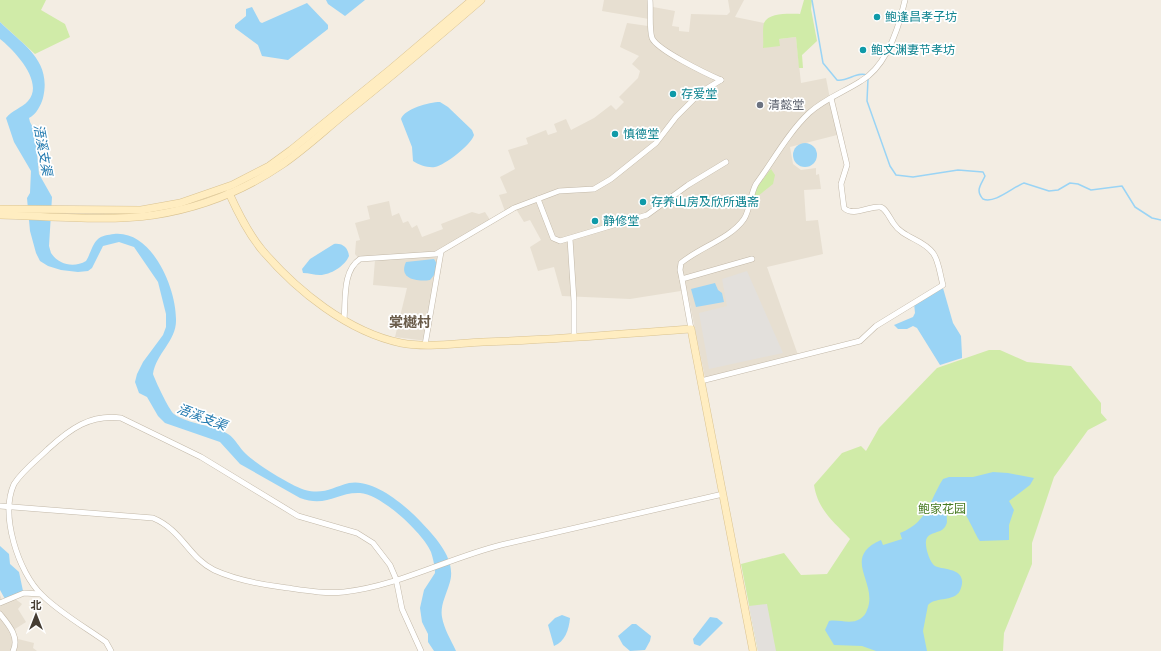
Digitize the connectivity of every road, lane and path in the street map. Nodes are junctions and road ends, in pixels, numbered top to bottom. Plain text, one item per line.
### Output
1 (472, 0) edge
2 (481, 0) edge
3 (650, 0) edge
4 (906, 0) edge
5 (831, 98) junction
6 (726, 162) dead end
7 (229, 193) junction
8 (538, 199) junction
9 (0, 209) edge
10 (22, 213) junction
11 (62, 213) junction
12 (0, 215) edge
13 (570, 239) junction
14 (441, 252) junction
15 (752, 259) dead end
16 (682, 279) junction
17 (344, 319) junction
18 (691, 329) junction
19 (574, 337) junction
20 (425, 345) junction
21 (701, 381) junction
22 (723, 494) junction
23 (0, 506) edge
24 (8, 506) junction
25 (396, 580) junction
26 (40, 594) junction
27 (0, 603) edge
28 (0, 614) edge
29 (13, 651) edge
30 (111, 651) edge
31 (421, 651) edge
32 (753, 651) edge

1 - 11 main road
2 - 7 main road
3 - 8 street
4 - 5 street
5 - 16 street
5 - 21 street
6 - 13 street
7 - 11 main road
7 - 17 main road
8 - 13 street
8 - 14 street
9 - 10 main road
10 - 11 main road
10 - 12 main road
13 - 19 street
14 - 17 street
14 - 20 street
15 - 16 street
16 - 18 street
17 - 20 main road
18 - 19 main road
18 - 21 main road
19 - 20 main road
21 - 22 main road
22 - 25 street
22 - 32 main road
23 - 24 street
24 - 25 street
24 - 25 street
24 - 26 street
25 - 31 street
26 - 27 street
26 - 30 street
28 - 29 street

